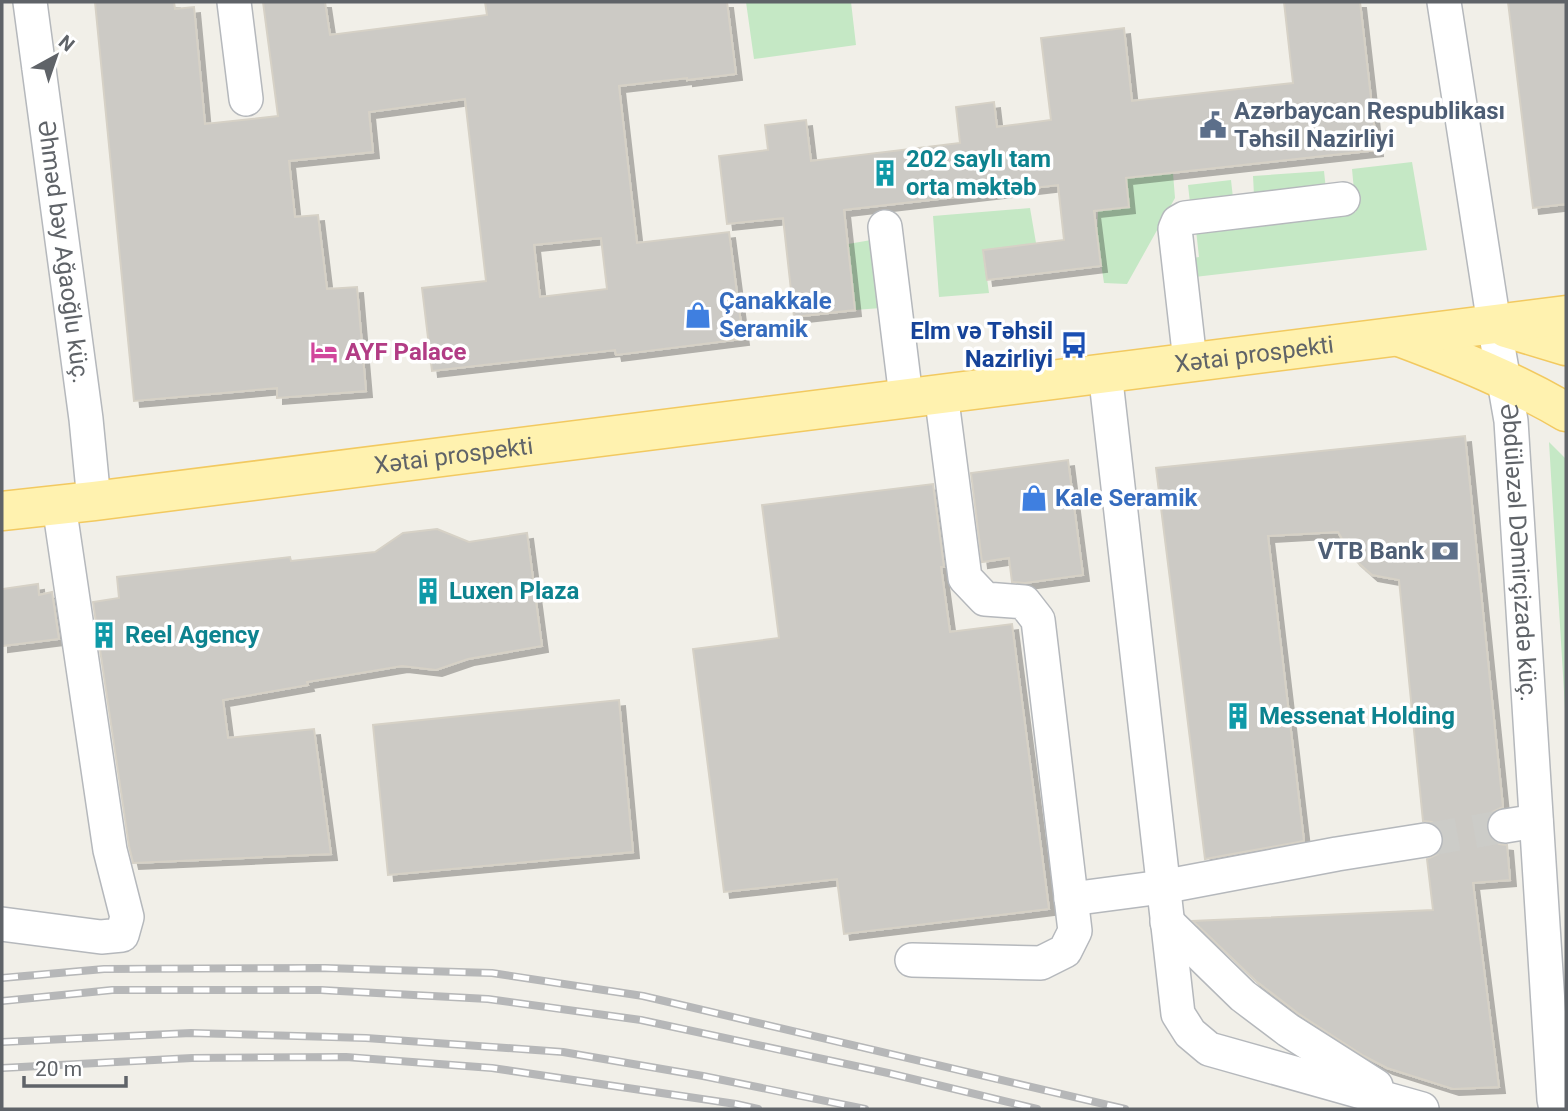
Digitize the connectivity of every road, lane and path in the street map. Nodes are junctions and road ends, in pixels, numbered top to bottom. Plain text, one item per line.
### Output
1 (30, 2) edge
2 (233, 2) edge
3 (1444, 2) edge
4 (246, 99) dead end
5 (1343, 199) dead end
6 (885, 227) dead end
7 (1566, 315) edge
8 (1494, 324) junction
9 (1400, 337) junction
10 (1566, 346) edge
11 (1190, 361) junction
12 (1105, 372) junction
13 (1505, 382) junction
14 (923, 395) junction
15 (1566, 412) edge
16 (76, 503) junction
17 (2, 511) edge
18 (1425, 840) tunnel mouth
19 (1163, 887) junction
20 (1071, 900) junction
21 (1167, 922) junction
22 (2, 924) edge
23 (912, 960) dead end
24 (1411, 1106) edge
25 (1556, 1109) edge

1 - 16 street, Əhməd bəy Ağaoğlu küç.
2 - 4 street
3 - 8 street, Əbdüləzəl DƏmirçizadə küç.
5 - 11 street
6 - 14 street
7 - 8 main road, Xətai prospekti
8 - 9 main road, Xətai prospekti
8 - 10 main road
8 - 13 street, Əbdüləzəl DƏmirçizadə küç.
9 - 11 main road, Xətai prospekti
9 - 13 main road
11 - 12 main road, Xətai prospekti
12 - 14 main road, Xətai prospekti
12 - 19 street
13 - 15 main road
13 - 25 street, Əbdüləzəl DƏmirçizadə küç.
14 - 16 main road, Xətai prospekti
14 - 20 street
16 - 17 main road, Xətai prospekti
16 - 22 street, Əhməd bəy Ağaoğlu küç.
18 - 19 street
19 - 20 street
19 - 21 street
20 - 23 street
21 - 24 street
21 - 24 street

